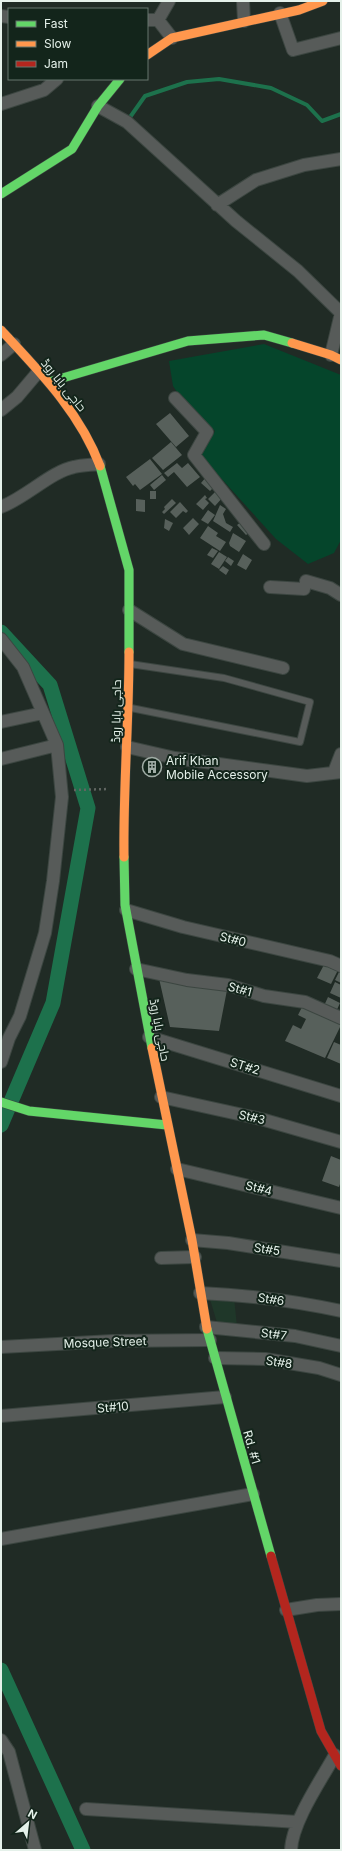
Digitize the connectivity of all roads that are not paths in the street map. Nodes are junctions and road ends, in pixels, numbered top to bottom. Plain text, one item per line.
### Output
1 (169, 1) edge
2 (243, 1) edge
3 (323, 1) edge
4 (280, 13) junction
5 (153, 20) edge
6 (244, 21) junction
7 (172, 38) junction
8 (341, 38) edge
9 (148, 54) edge
10 (56, 80) edge
11 (119, 80) edge
12 (1, 104) edge
13 (98, 106) junction
14 (341, 160) edge
15 (1, 194) edge
16 (217, 205) junction
17 (1, 330) edge
18 (14, 344) junction
19 (1, 355) edge
20 (336, 357) edge
21 (39, 371) junction
22 (49, 382) junction
23 (175, 398) dead end
24 (1, 410) edge
25 (99, 464) junction
26 (1, 507) edge
27 (264, 544) dead end
28 (270, 587) dead end
29 (341, 595) edge
30 (129, 610) junction
31 (1, 639) edge
32 (128, 664) junction
33 (283, 668) dead end
34 (129, 708) junction
35 (43, 713) junction
36 (1, 722) edge
37 (56, 745) junction
38 (127, 747) junction
39 (341, 754) edge
40 (1, 759) edge
41 (337, 772) edge
42 (126, 910) junction
43 (341, 966) edge
44 (136, 969) junction
45 (341, 1018) edge
46 (149, 1038) junction
47 (1, 1062) edge
48 (341, 1096) edge
49 (161, 1097) junction
50 (1, 1102) edge
51 (167, 1125) junction
52 (341, 1142) edge
53 (177, 1169) junction
54 (341, 1208) edge
55 (192, 1240) junction
56 (194, 1257) junction
57 (160, 1258) dead end
58 (341, 1261) edge
59 (200, 1294) junction
60 (341, 1311) edge
61 (206, 1327) junction
62 (210, 1340) junction
63 (341, 1346) edge
64 (1, 1347) edge
65 (215, 1358) junction
66 (341, 1375) edge
67 (225, 1397) junction
68 (1, 1416) edge
69 (253, 1494) junction
70 (1, 1540) edge
71 (341, 1604) edge
72 (286, 1610) junction
73 (1, 1740) edge
74 (5, 1752) edge
75 (334, 1755) junction
76 (341, 1766) edge
77 (86, 1809) dead end
78 (298, 1822) junction
79 (35, 1850) edge
80 (291, 1850) edge

1 - 5 street
2 - 6 street
3 - 4 main road
4 - 6 main road
4 - 8 street
5 - 7 street
6 - 7 main road
7 - 9 main road
10 - 12 street
11 - 13 main road
13 - 15 main road
13 - 16 street
14 - 16 street
16 - 20 street
17 - 18 main road, حاجی بابا روڈ
18 - 19 street
18 - 21 main road, حاجی بابا روڈ
20 - 22 main road
21 - 22 main road, حاجی بابا روڈ
21 - 24 street
22 - 25 main road, حاجی بابا روڈ
23 - 27 street
25 - 26 street
25 - 30 main road, حاجی بابا روڈ
28 - 29 street
30 - 32 main road, حاجی بابا روڈ
30 - 33 street
31 - 35 street
32 - 34 main road, حاجی بابا روڈ
32 - 34 lane
34 - 38 main road, حاجی بابا روڈ
35 - 36 street
35 - 37 street
37 - 40 street
37 - 47 street
38 - 41 street
38 - 42 main road, حاجی بابا روڈ
39 - 41 street
42 - 43 street, St#0
42 - 44 main road, حاجی بابا روڈ
44 - 45 street, St#1
44 - 46 main road, حاجی بابا روڈ
46 - 48 street, ST#2
46 - 49 main road, حاجی بابا روڈ
49 - 51 main road, حاجی بابا روڈ
49 - 52 street, St#3
50 - 51 main road
51 - 53 main road, Rd. #1
53 - 54 street, St#4
53 - 55 main road, Rd. #1
55 - 56 main road, Rd. #1
55 - 58 street, St#5
56 - 57 street
56 - 59 main road, Rd. #1
59 - 60 street, St#6
59 - 61 main road, Rd. #1
61 - 62 main road, Rd. #1
61 - 63 street, St#7
62 - 64 street, Mosque Street
62 - 65 main road, Rd. #1
65 - 66 street, St#8
65 - 67 main road, Rd. #1
67 - 68 street, St#10
67 - 69 main road, Rd. #1
69 - 70 street
69 - 72 main road, Rd. #1
71 - 72 street
72 - 75 main road, Rd. #1
73 - 74 street
74 - 79 street
75 - 76 main road, Rd. #1
75 - 78 street
77 - 78 street
78 - 80 street

